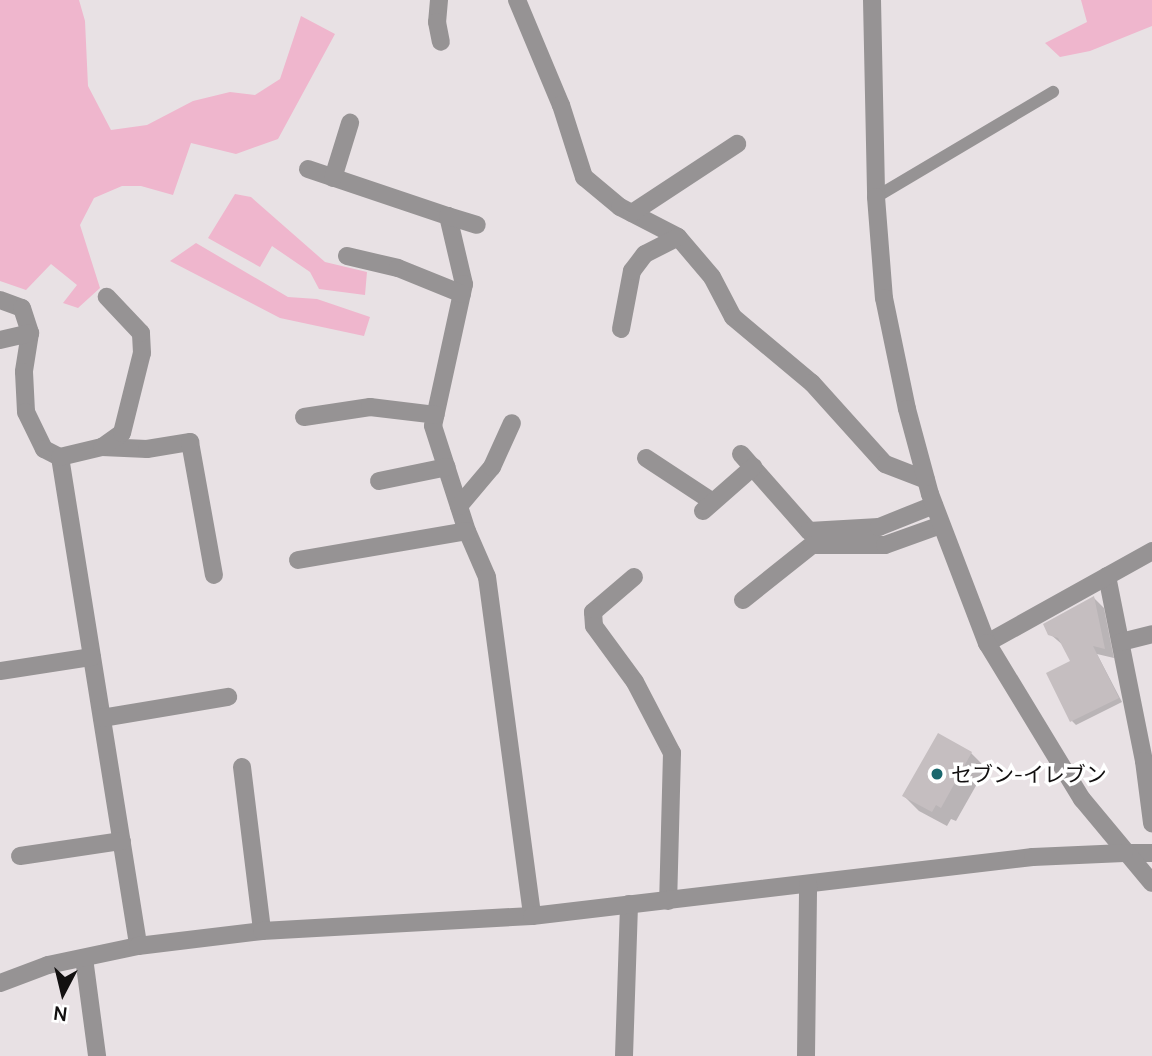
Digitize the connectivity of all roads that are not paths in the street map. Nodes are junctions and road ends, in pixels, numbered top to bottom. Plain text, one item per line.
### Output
1 (439, 0) edge
2 (517, 0) edge
3 (872, 0) edge
4 (440, 42) dead end
5 (1053, 92) dead end
6 (350, 123) dead end
7 (737, 144) dead end
8 (308, 169) dead end
9 (333, 178) junction
10 (876, 197) junction
11 (632, 213) junction
12 (448, 216) junction
13 (477, 225) dead end
14 (678, 237) junction
15 (347, 256) dead end
16 (462, 293) junction
17 (107, 297) dead end
18 (0, 300) edge
19 (621, 329) dead end
20 (30, 333) junction
21 (0, 340) edge
22 (436, 415) junction
23 (304, 418) dead end
24 (512, 423) dead end
25 (102, 447) junction
26 (60, 457) junction
27 (646, 458) dead end
28 (447, 467) junction
29 (926, 480) junction
30 (379, 481) dead end
31 (934, 505) junction
32 (459, 506) junction
33 (941, 525) junction
34 (467, 531) junction
35 (1152, 551) edge
36 (298, 561) dead end
37 (214, 575) dead end
38 (1107, 576) junction
39 (634, 577) dead end
40 (743, 600) dead end
41 (1152, 635) edge
42 (1121, 642) junction
43 (987, 643) junction
44 (92, 657) junction
45 (0, 671) edge
46 (228, 697) dead end
47 (102, 718) junction
48 (1148, 760) edge
49 (242, 767) dead end
50 (1152, 803) edge
51 (1152, 823) edge
52 (122, 841) junction
53 (1124, 853) junction
54 (1152, 853) edge
55 (20, 856) dead end
56 (1152, 883) edge
57 (808, 884) junction
58 (668, 901) junction
59 (629, 904) junction
60 (532, 916) junction
61 (262, 931) junction
62 (138, 946) junction
63 (84, 958) junction
64 (0, 983) edge
65 (97, 1056) edge
66 (624, 1056) edge
67 (806, 1056) edge

1 - 4 street
2 - 11 street
3 - 10 street
5 - 10 lane
6 - 9 street
7 - 11 street
8 - 9 street
9 - 12 street
10 - 29 street
11 - 14 street
12 - 13 street
12 - 16 street
14 - 19 street
14 - 29 street
15 - 16 street
16 - 22 street
17 - 25 street
18 - 20 street
20 - 21 street
20 - 26 street
22 - 23 street
22 - 28 street
24 - 32 street
25 - 26 street
25 - 37 street
26 - 44 street
27 - 31 street
28 - 30 street
28 - 32 street
29 - 31 street
31 - 33 street
32 - 34 street
33 - 40 street
33 - 43 street
34 - 36 street
34 - 60 street
35 - 38 street
38 - 42 street
38 - 43 street
39 - 58 street
41 - 42 street
42 - 48 street
43 - 53 street
44 - 45 street
44 - 47 street
46 - 47 street
47 - 52 street
48 - 50 street
49 - 61 street
50 - 51 street
52 - 55 street
52 - 62 street
53 - 54 street
53 - 56 street
53 - 57 street
57 - 58 street
57 - 67 street
58 - 59 street
59 - 60 street
59 - 66 street
60 - 61 street
61 - 62 street
62 - 63 street
63 - 64 street
63 - 65 street

